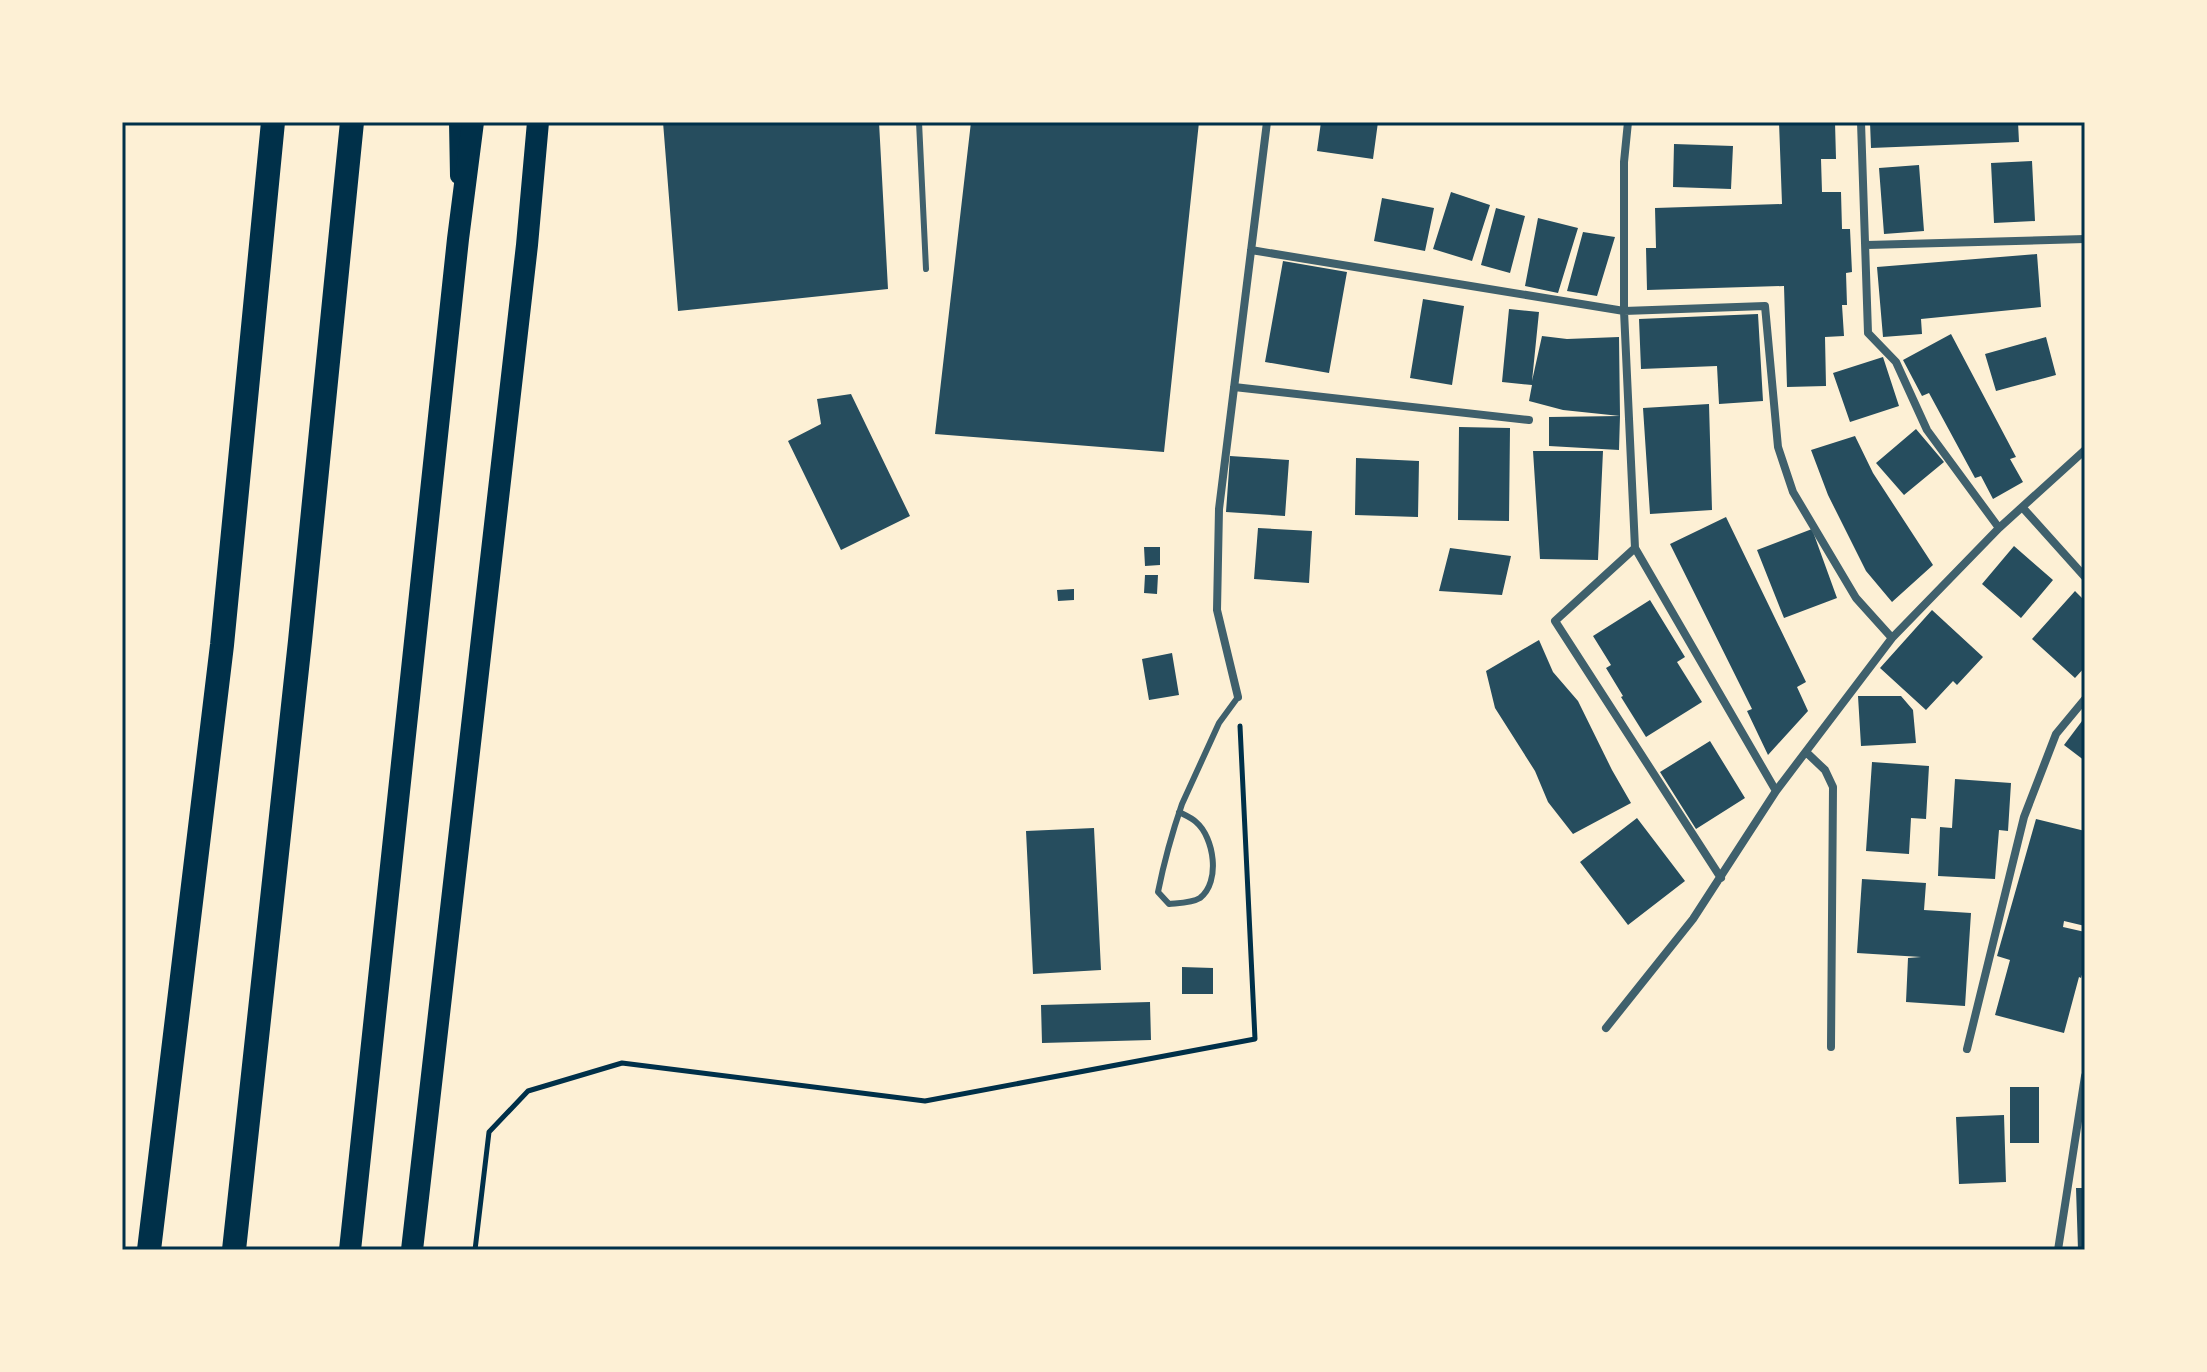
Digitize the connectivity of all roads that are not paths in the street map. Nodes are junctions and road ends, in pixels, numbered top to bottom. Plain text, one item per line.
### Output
1 (273, 122) edge
2 (352, 122) edge
3 (457, 122) edge
4 (473, 122) edge
5 (538, 122) edge
6 (549, 122) edge
7 (919, 122) edge
8 (1267, 122) edge
9 (1628, 122) edge
10 (1861, 122) edge
11 (458, 239) junction
12 (2085, 239) edge
13 (527, 245) junction
14 (1867, 245) junction
15 (1251, 250) junction
16 (926, 269) dead end
17 (1624, 311) junction
18 (1234, 387) junction
19 (1529, 420) dead end
20 (2085, 450) edge
21 (2023, 508) junction
22 (1999, 528) junction
23 (1635, 548) junction
24 (2085, 577) edge
25 (1892, 638) junction
26 (1238, 697) joint
27 (2085, 699) edge
28 (1806, 752) junction
29 (1776, 791) junction
30 (1179, 812) junction
31 (1721, 878) junction
32 (1606, 1028) dead end
33 (1831, 1047) dead end
34 (1967, 1049) dead end
35 (2085, 1076) edge
36 (149, 1250) edge
37 (234, 1250) edge
38 (350, 1250) edge
39 (412, 1250) edge
40 (2058, 1250) edge

1 - 36 highway
2 - 37 highway
3 - 11 main road
4 - 11 highway
5 - 13 highway
6 - 13 main road
7 - 16 lane
8 - 15 street
9 - 17 street
10 - 14 street
11 - 38 highway
12 - 14 street
13 - 39 highway
14 - 22 street
15 - 17 street
15 - 18 street
17 - 23 street
17 - 25 street
18 - 19 street
18 - 26 street
20 - 21 street
21 - 22 street
21 - 24 street
22 - 25 street
23 - 29 street
23 - 31 street
25 - 28 street
26 - 30 lane
27 - 34 street
28 - 29 street
28 - 33 street
29 - 31 street
30 - 30 lane
31 - 32 street
35 - 40 street

